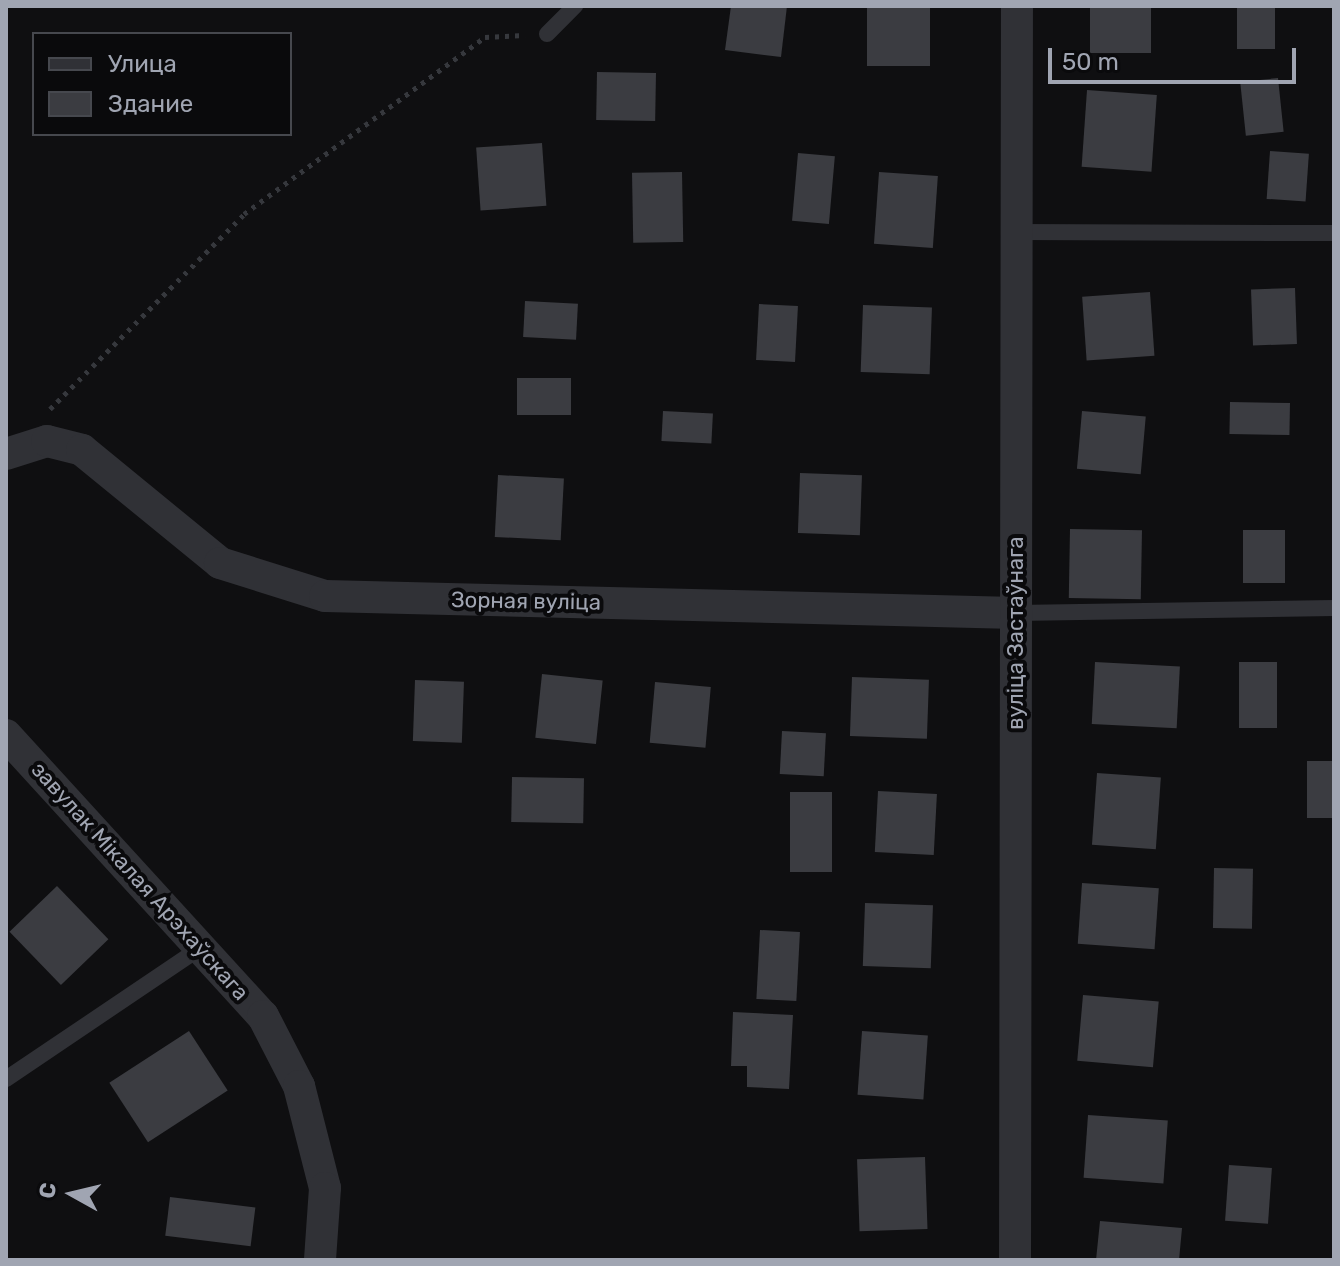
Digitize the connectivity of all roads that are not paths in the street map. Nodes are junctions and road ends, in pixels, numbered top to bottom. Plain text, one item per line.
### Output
1 (575, 6) edge
2 (1017, 6) edge
3 (547, 34) road end
4 (1017, 232) junction
5 (1334, 233) edge
6 (10, 450) edge
7 (1334, 608) edge
8 (1016, 613) junction
9 (6, 735) edge
10 (203, 946) junction
11 (6, 1079) edge
12 (320, 1260) edge
13 (1015, 1260) edge

1 - 3 lane
2 - 4 street, вуліца Застаўнага
4 - 5 lane
4 - 8 street, вуліца Застаўнага
6 - 8 street, Зорная вуліца
7 - 8 lane
8 - 13 street, вуліца Застаўнага
9 - 10 street, завулак Мікалая Арэхаўскага
10 - 11 lane
10 - 12 street, завулак Мікалая Арэхаўскага

